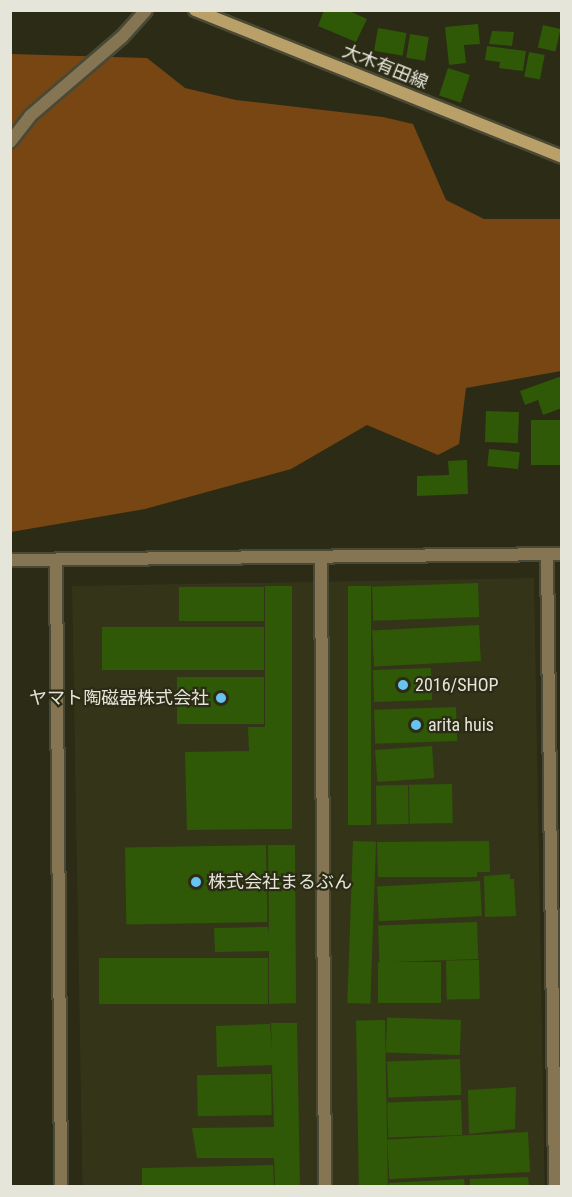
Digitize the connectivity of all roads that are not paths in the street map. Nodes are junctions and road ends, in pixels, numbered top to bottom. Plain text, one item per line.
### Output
1 (146, 10) edge
2 (195, 10) edge
3 (10, 142) edge
4 (561, 157) edge
5 (561, 554) edge
6 (547, 555) junction
7 (321, 557) junction
8 (10, 560) edge
9 (56, 560) junction
10 (61, 1186) edge
11 (325, 1186) edge
12 (555, 1186) edge

1 - 3 street
2 - 4 main road, 大木有田線
5 - 6 street
6 - 7 street
6 - 12 street
7 - 9 street
7 - 11 street
8 - 9 street
9 - 10 street

